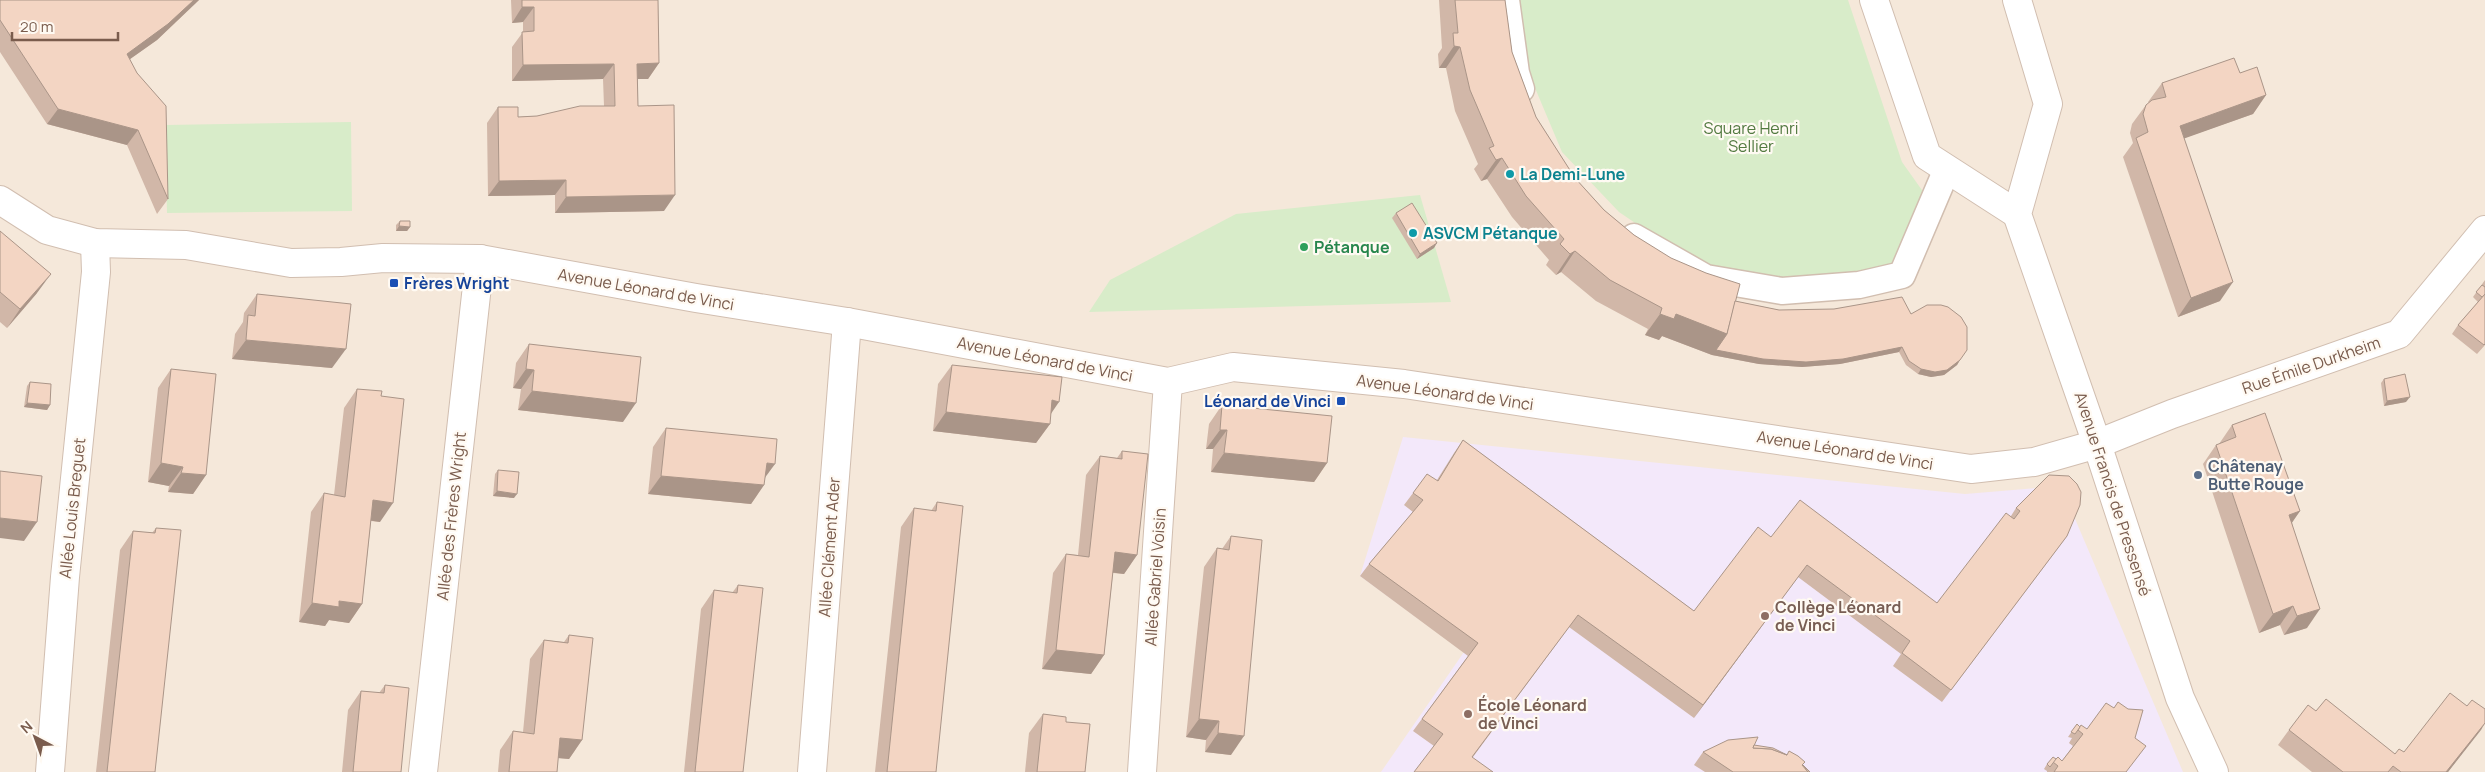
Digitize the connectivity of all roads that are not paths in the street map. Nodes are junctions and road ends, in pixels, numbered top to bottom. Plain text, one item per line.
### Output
1 (1506, 0) edge
2 (1874, 0) edge
3 (2017, 0) edge
4 (1528, 108) edge
5 (1947, 169) junction
6 (0, 200) edge
7 (2017, 214) junction
8 (1615, 225) edge
9 (2485, 230) edge
10 (96, 243) junction
11 (480, 259) junction
12 (847, 322) junction
13 (1168, 382) junction
14 (2097, 444) junction
15 (50, 772) edge
16 (423, 772) edge
17 (812, 772) edge
18 (1142, 772) edge
19 (2214, 772) edge

1 - 4 street
2 - 5 street
3 - 7 street
5 - 7 street
5 - 8 street
6 - 10 street, Avenue Léonard de Vinci
7 - 14 street, Avenue Francis de Pressensé
9 - 14 street, Rue Émile Durkheim
10 - 11 street, Avenue Léonard de Vinci
10 - 15 street, Allée Louis Breguet
11 - 12 street, Avenue Léonard de Vinci
11 - 16 street, Allée des Frères Wright
12 - 13 street, Avenue Léonard de Vinci
12 - 17 street, Allée Clément Ader
13 - 14 street, Avenue Léonard de Vinci
13 - 18 street, Allée Gabriel Voisin
14 - 19 street, Avenue Francis de Pressensé

